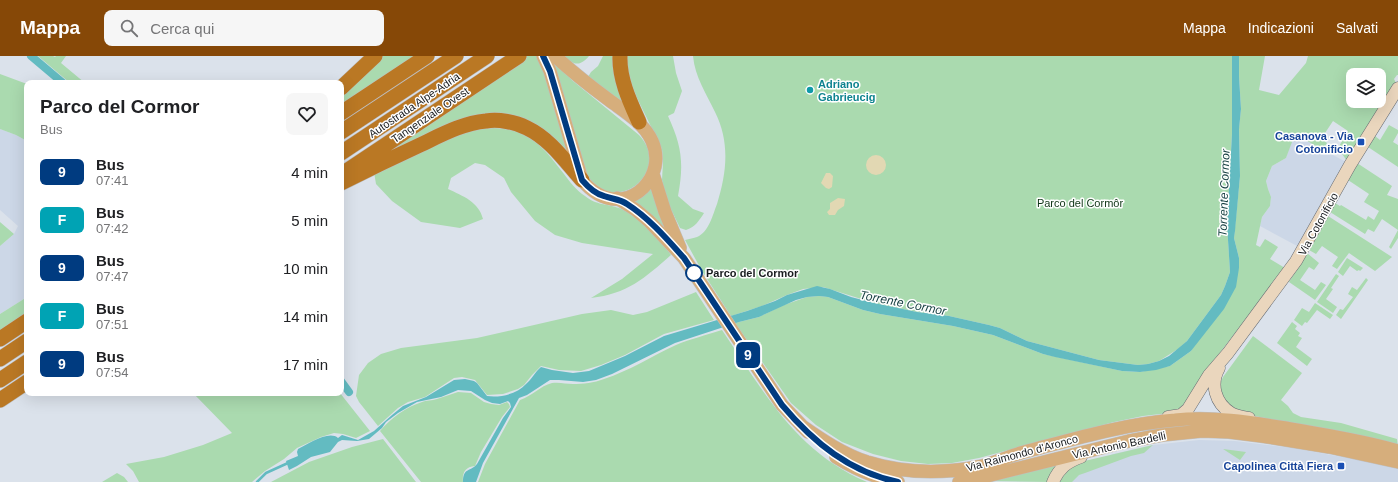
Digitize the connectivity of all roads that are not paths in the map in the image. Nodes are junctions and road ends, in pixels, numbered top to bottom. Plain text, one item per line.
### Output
1 (375, 56) edge
2 (427, 56) edge
3 (456, 56) edge
4 (487, 56) edge
5 (519, 56) edge
6 (543, 56) edge
7 (555, 56) edge
8 (620, 56) edge
9 (344, 85) edge
10 (1398, 88) edge
11 (344, 111) edge
12 (639, 122) junction
13 (344, 130) edge
14 (344, 151) edge
15 (344, 173) edge
16 (653, 174) junction
17 (582, 180) junction
18 (344, 182) edge
19 (617, 198) junction
20 (684, 258) junction
21 (24, 323) edge
22 (0, 339) edge
23 (24, 343) edge
24 (1228, 353) junction
25 (0, 359) edge
26 (24, 364) edge
27 (0, 380) edge
28 (24, 384) edge
29 (0, 400) edge
30 (1132, 425) junction
31 (1265, 425) junction
32 (802, 426) junction
33 (1129, 441) junction
34 (1398, 451) edge
35 (1398, 462) edge
36 (898, 482) edge
37 (960, 482) edge
38 (1053, 482) edge

1 - 9 highway
2 - 11 highway
3 - 13 highway, Autostrada Alpe-Adria
4 - 14 highway, Autostrada Alpe-Adria
5 - 15 highway, Tangenziale Ovest
6 - 17 main road
7 - 12 main road
8 - 12 highway
10 - 24 street, Via Cotonificio
12 - 16 main road
16 - 19 main road
16 - 20 main road
17 - 18 highway
17 - 19 main road
19 - 20 main road
20 - 32 main road, Via Raimondo d'Aronco
21 - 22 highway
23 - 25 highway
24 - 30 street, Via Cotonificio
24 - 31 street, Via Cotonificio
26 - 27 highway
28 - 29 highway
30 - 31 main road, Via Antonio Bardelli
30 - 32 main road, Via Raimondo d'Aronco
31 - 34 main road, Via Antonio Bardelli
32 - 36 main road, Via Raimondo d'Aronco
33 - 35 main road, Via Antonio Bardelli
33 - 37 main road, Via Antonio Bardelli
33 - 38 street

